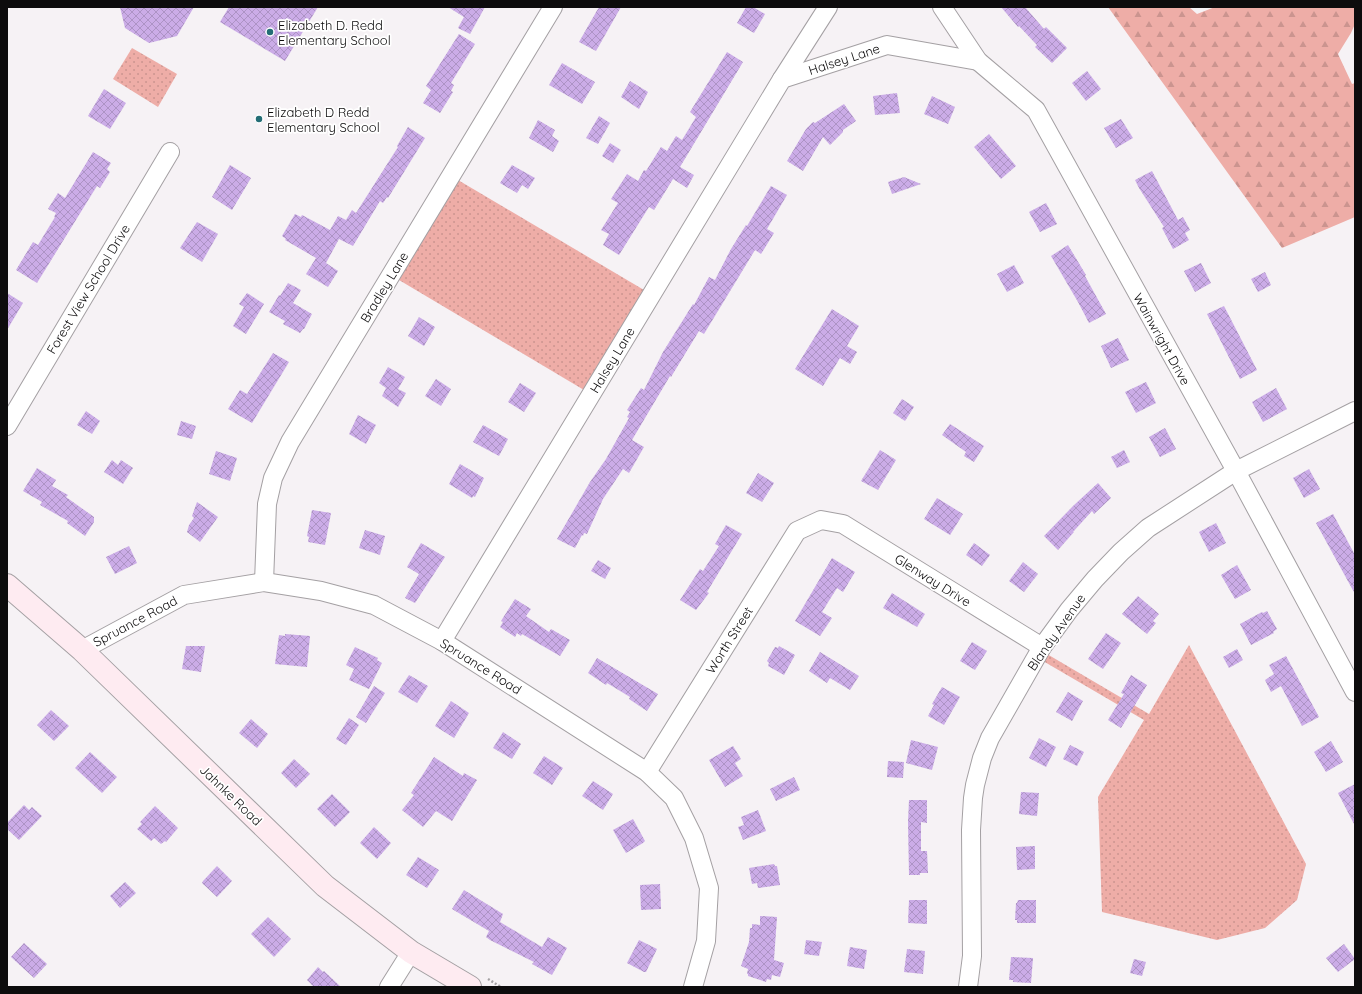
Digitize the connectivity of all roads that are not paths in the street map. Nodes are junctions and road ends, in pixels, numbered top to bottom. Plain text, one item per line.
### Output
1 (553, 7) edge
2 (828, 7) edge
3 (942, 7) edge
4 (978, 60) junction
5 (782, 79) junction
6 (170, 152) dead end
7 (1355, 411) edge
8 (7, 426) edge
9 (1236, 471) junction
10 (822, 520) joint
11 (264, 582) junction
12 (7, 585) edge
13 (442, 641) junction
14 (1042, 647) junction
15 (82, 650) junction
16 (1355, 692) edge
17 (647, 772) junction
18 (411, 952) junction
19 (389, 987) edge
20 (470, 987) edge
21 (693, 987) edge
22 (968, 987) edge

1 - 11 street, Bradley Lane
2 - 5 street, Halsey Lane
3 - 4 street, Wainwright Drive
4 - 5 street, Halsey Lane
4 - 9 street, Wainwright Drive
5 - 13 street, Halsey Lane
6 - 8 street, Forest View School Drive
7 - 9 street, Blandy Avenue
9 - 14 street, Blandy Avenue
9 - 16 street, Wainwright Drive
10 - 14 street, Glenway Drive
10 - 17 street, Worth Street
11 - 13 street, Spruance Road
11 - 15 street, Spruance Road
12 - 15 main road, Jahnke Road
13 - 17 street, Spruance Road
14 - 22 street, Blandy Avenue
15 - 18 main road, Jahnke Road
17 - 21 street, Spruance Road
18 - 19 street
18 - 20 main road, Jahnke Road

